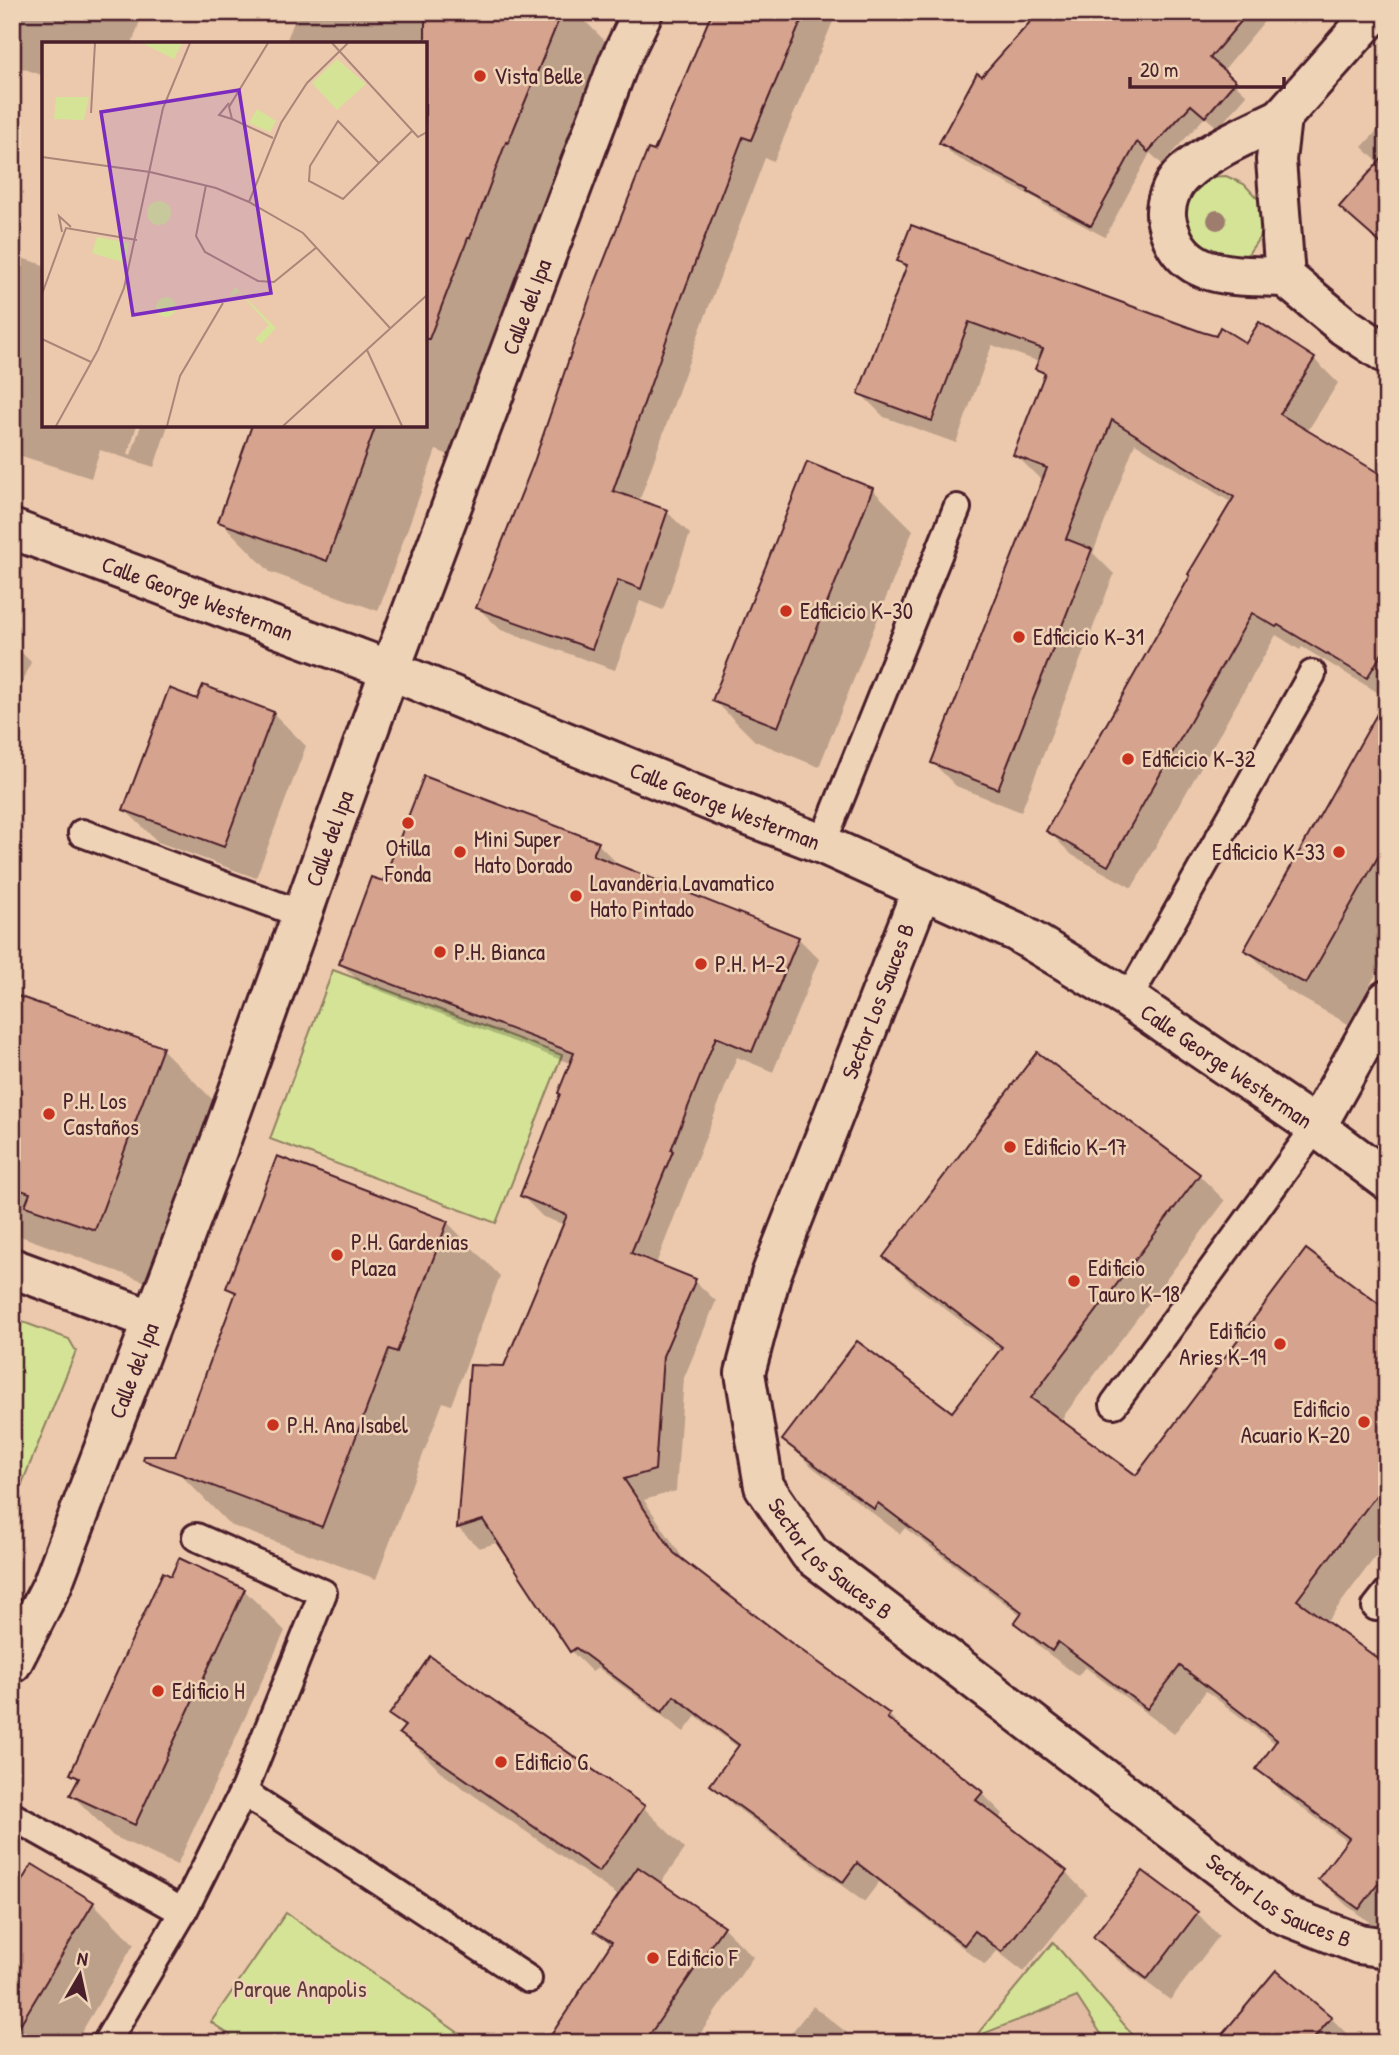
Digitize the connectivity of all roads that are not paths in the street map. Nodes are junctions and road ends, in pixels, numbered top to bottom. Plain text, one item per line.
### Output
1 (643, 12) edge
2 (1375, 12) edge
3 (1281, 118) junction
4 (1284, 277) junction
5 (1387, 354) edge
6 (957, 508) dead end
7 (12, 529) edge
8 (390, 670) junction
9 (1312, 674) dead end
10 (82, 833) dead end
11 (822, 844) junction
12 (922, 889) junction
13 (301, 914) junction
14 (1128, 999) junction
15 (1387, 1000) edge
16 (1316, 1126) junction
17 (1387, 1181) edge
18 (12, 1268) edge
19 (153, 1320) junction
20 (1114, 1404) dead end
21 (197, 1537) dead end
22 (12, 1663) edge
23 (243, 1792) junction
24 (12, 1816) edge
25 (183, 1912) junction
26 (1387, 1948) edge
27 (528, 1979) dead end
28 (106, 2043) edge

1 - 8 street, Calle del Ipa
2 - 3 street
3 - 4 street
3 - 4 street
4 - 5 street
6 - 11 lane
7 - 8 street, Calle George Westerman
8 - 11 street, Calle George Westerman
8 - 13 street, Calle del Ipa
9 - 14 lane
10 - 13 lane
11 - 12 street, Calle George Westerman
12 - 14 street, Calle George Westerman
12 - 26 street, Sector Los Sauces B
13 - 19 street, Calle del Ipa
14 - 16 street, Calle George Westerman
15 - 16 street
16 - 17 street, Calle George Westerman
16 - 20 lane
18 - 19 street
19 - 22 street, Calle del Ipa
21 - 23 lane
23 - 25 lane
23 - 27 lane
24 - 25 lane
25 - 28 lane

